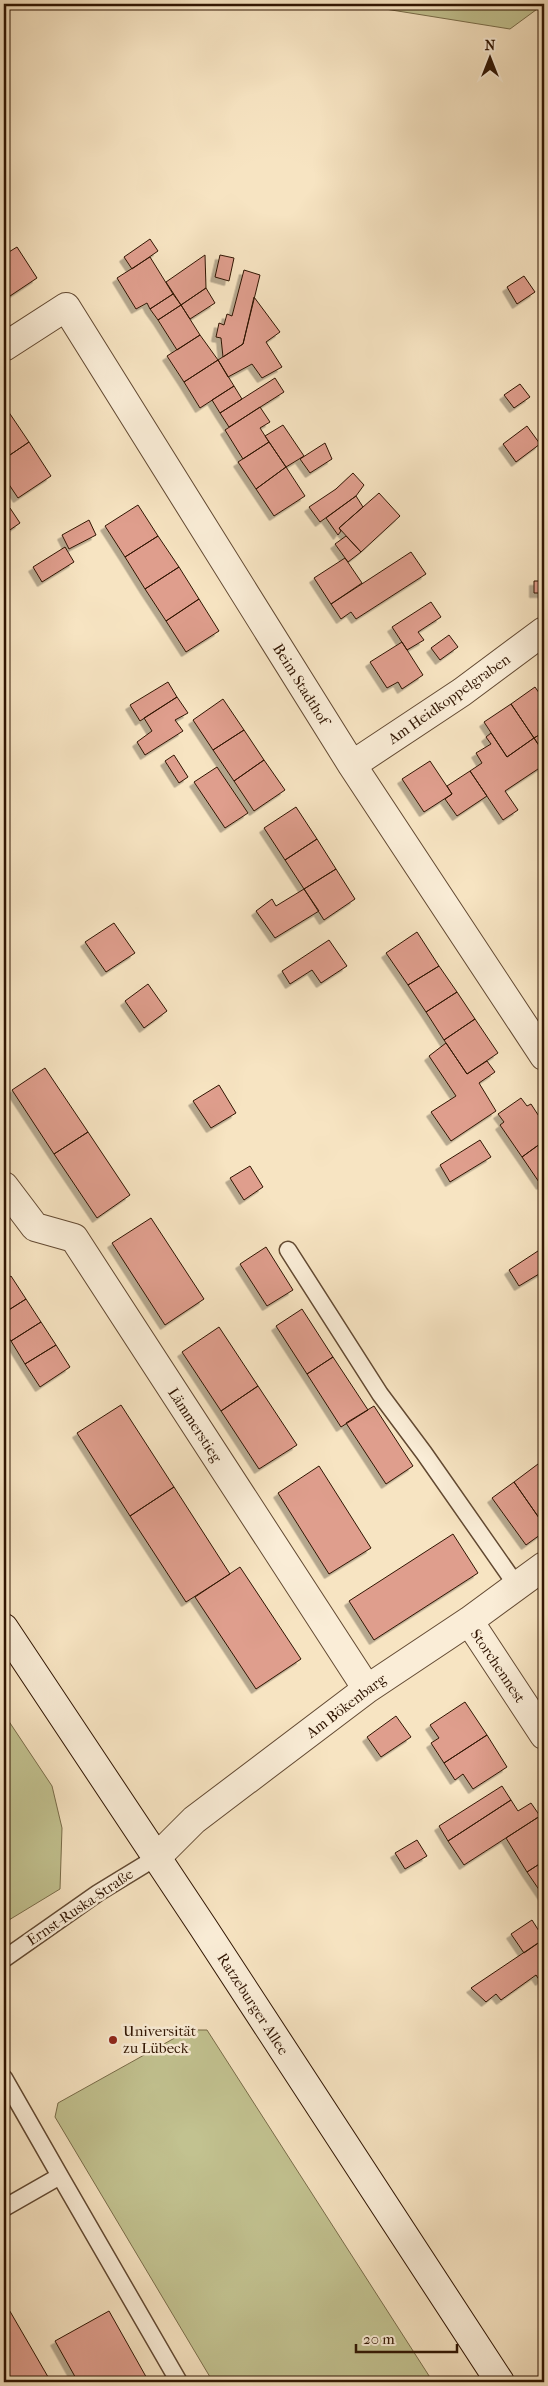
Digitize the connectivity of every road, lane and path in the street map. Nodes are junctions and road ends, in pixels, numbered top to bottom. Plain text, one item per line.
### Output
1 (4, 347) edge
2 (544, 631) edge
3 (352, 765) junction
4 (544, 1056) edge
5 (4, 1186) edge
6 (288, 1250) dead end
7 (544, 1566) edge
8 (517, 1586) junction
9 (469, 1621) junction
10 (4, 1628) edge
11 (366, 1689) junction
12 (544, 1735) edge
13 (157, 1857) junction
14 (4, 1959) edge
15 (4, 2080) edge
16 (60, 2176) junction
17 (4, 2208) edge
18 (179, 2382) edge
19 (500, 2382) edge

1 - 3 street, Beim Stadthof
2 - 3 street, Am Heidkoppelgraben
3 - 4 street, Beim Stadthof
5 - 11 street, Lämmerstieg
6 - 8 lane
7 - 8 street, Am Bökenbarg
8 - 9 street, Am Bökenbarg
9 - 11 street, Am Bökenbarg
9 - 12 street, Storchennest
10 - 13 street, Ratzeburger Allee
11 - 13 street, Am Bökenbarg
13 - 14 lane, Ernst-Ruska-Straße
13 - 19 street, Ratzeburger Allee
15 - 16 lane
16 - 17 lane
16 - 18 lane

